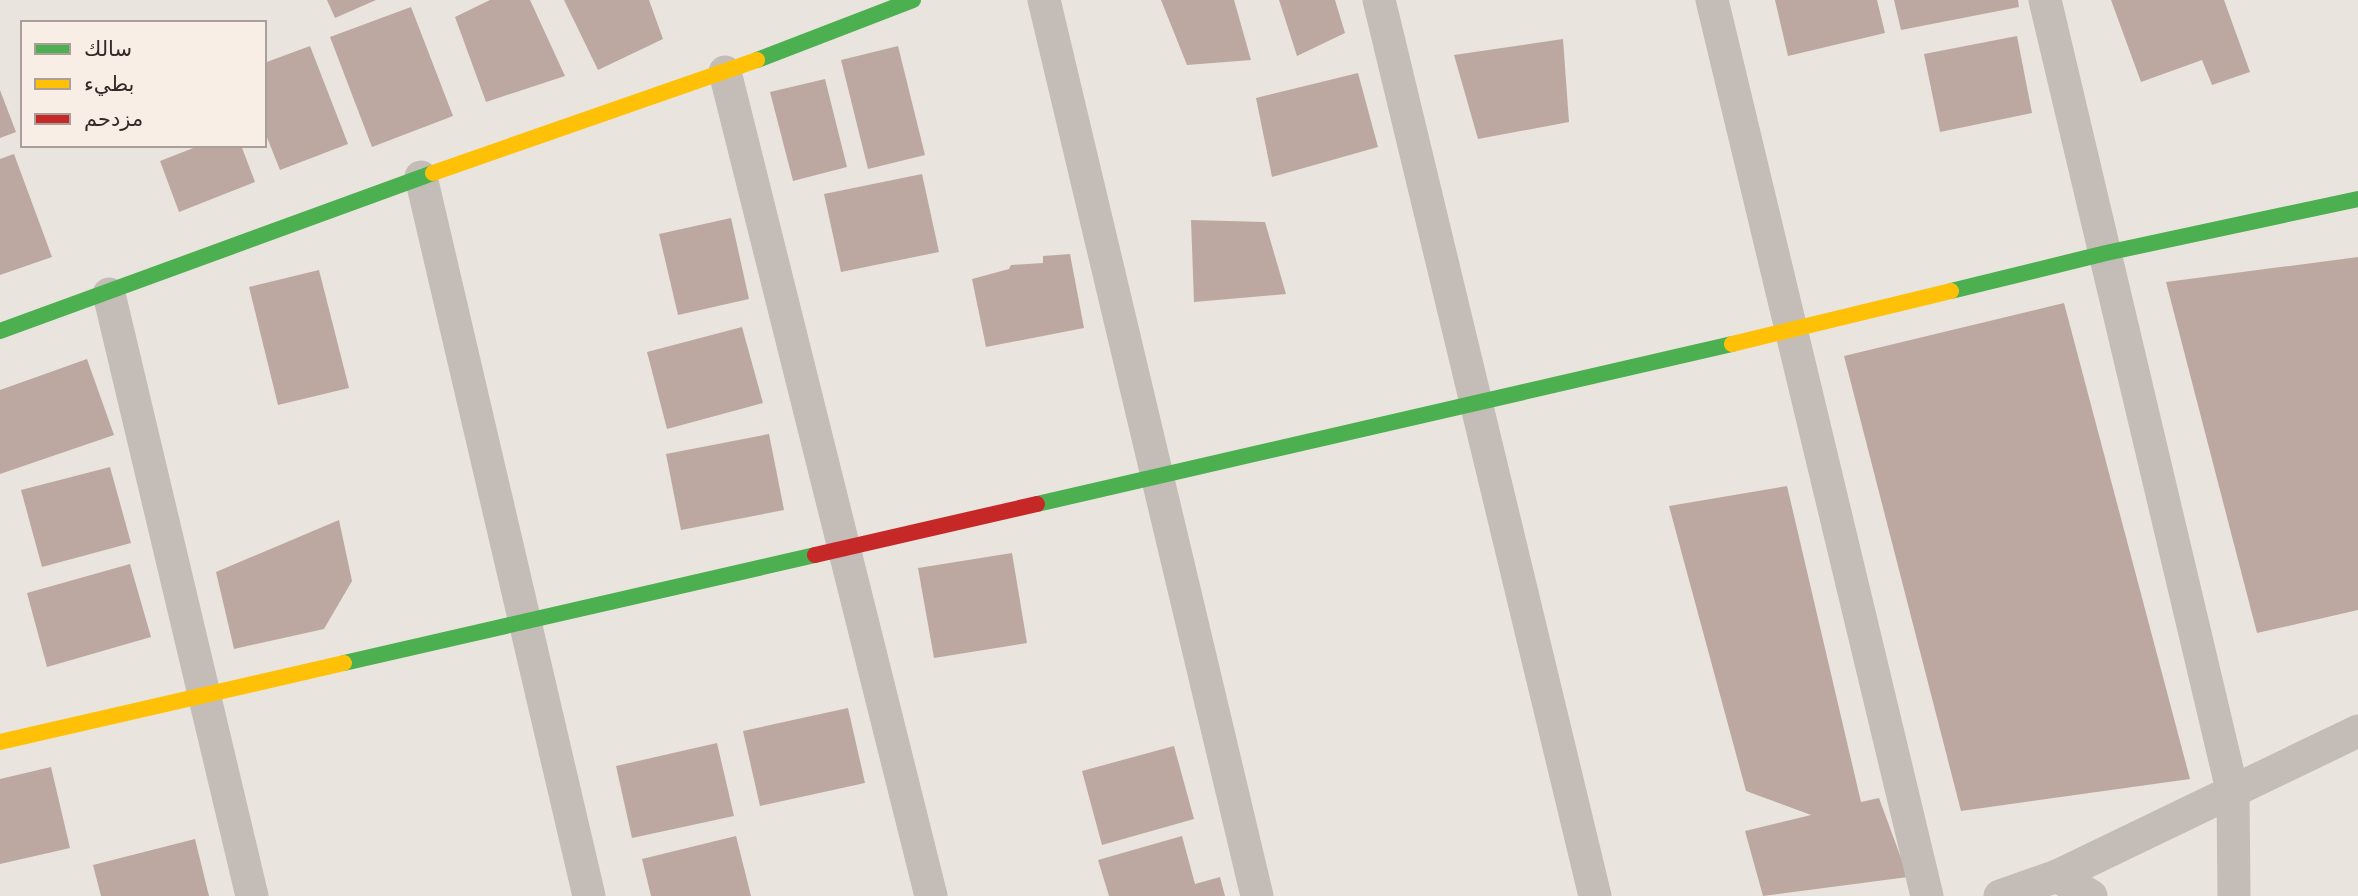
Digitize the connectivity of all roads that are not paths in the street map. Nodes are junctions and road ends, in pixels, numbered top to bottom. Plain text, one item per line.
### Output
1 (913, 0) edge
2 (1044, 0) edge
3 (1379, 0) edge
4 (1712, 0) edge
5 (2045, 0) edge
6 (725, 72) junction
7 (421, 177) junction
8 (2358, 199) edge
9 (2106, 253) junction
10 (109, 294) junction
11 (1793, 330) junction
12 (0, 331) edge
13 (1476, 401) junction
14 (1157, 475) junction
15 (844, 548) junction
16 (524, 620) junction
17 (205, 696) junction
18 (2358, 732) edge
19 (0, 742) edge
20 (2233, 794) junction
21 (2057, 876) junction
22 (252, 896) edge
23 (589, 896) edge
24 (930, 896) edge
25 (1257, 896) edge
26 (1595, 896) edge
27 (1927, 896) edge
28 (2000, 896) edge
29 (2091, 896) edge
30 (2234, 896) edge

1 - 6 street
2 - 14 street
3 - 13 street
4 - 11 street
5 - 9 street
6 - 7 street
6 - 15 street
7 - 10 street
7 - 16 street
8 - 9 street
9 - 11 street
9 - 20 street
10 - 12 street
10 - 17 street
11 - 13 street
11 - 27 street
13 - 14 street
13 - 26 street
14 - 15 street
14 - 25 street
15 - 16 street
15 - 24 street
16 - 17 street
16 - 23 street
17 - 19 street
17 - 22 street
18 - 20 street
20 - 21 street
20 - 30 street
21 - 28 street
21 - 29 street

